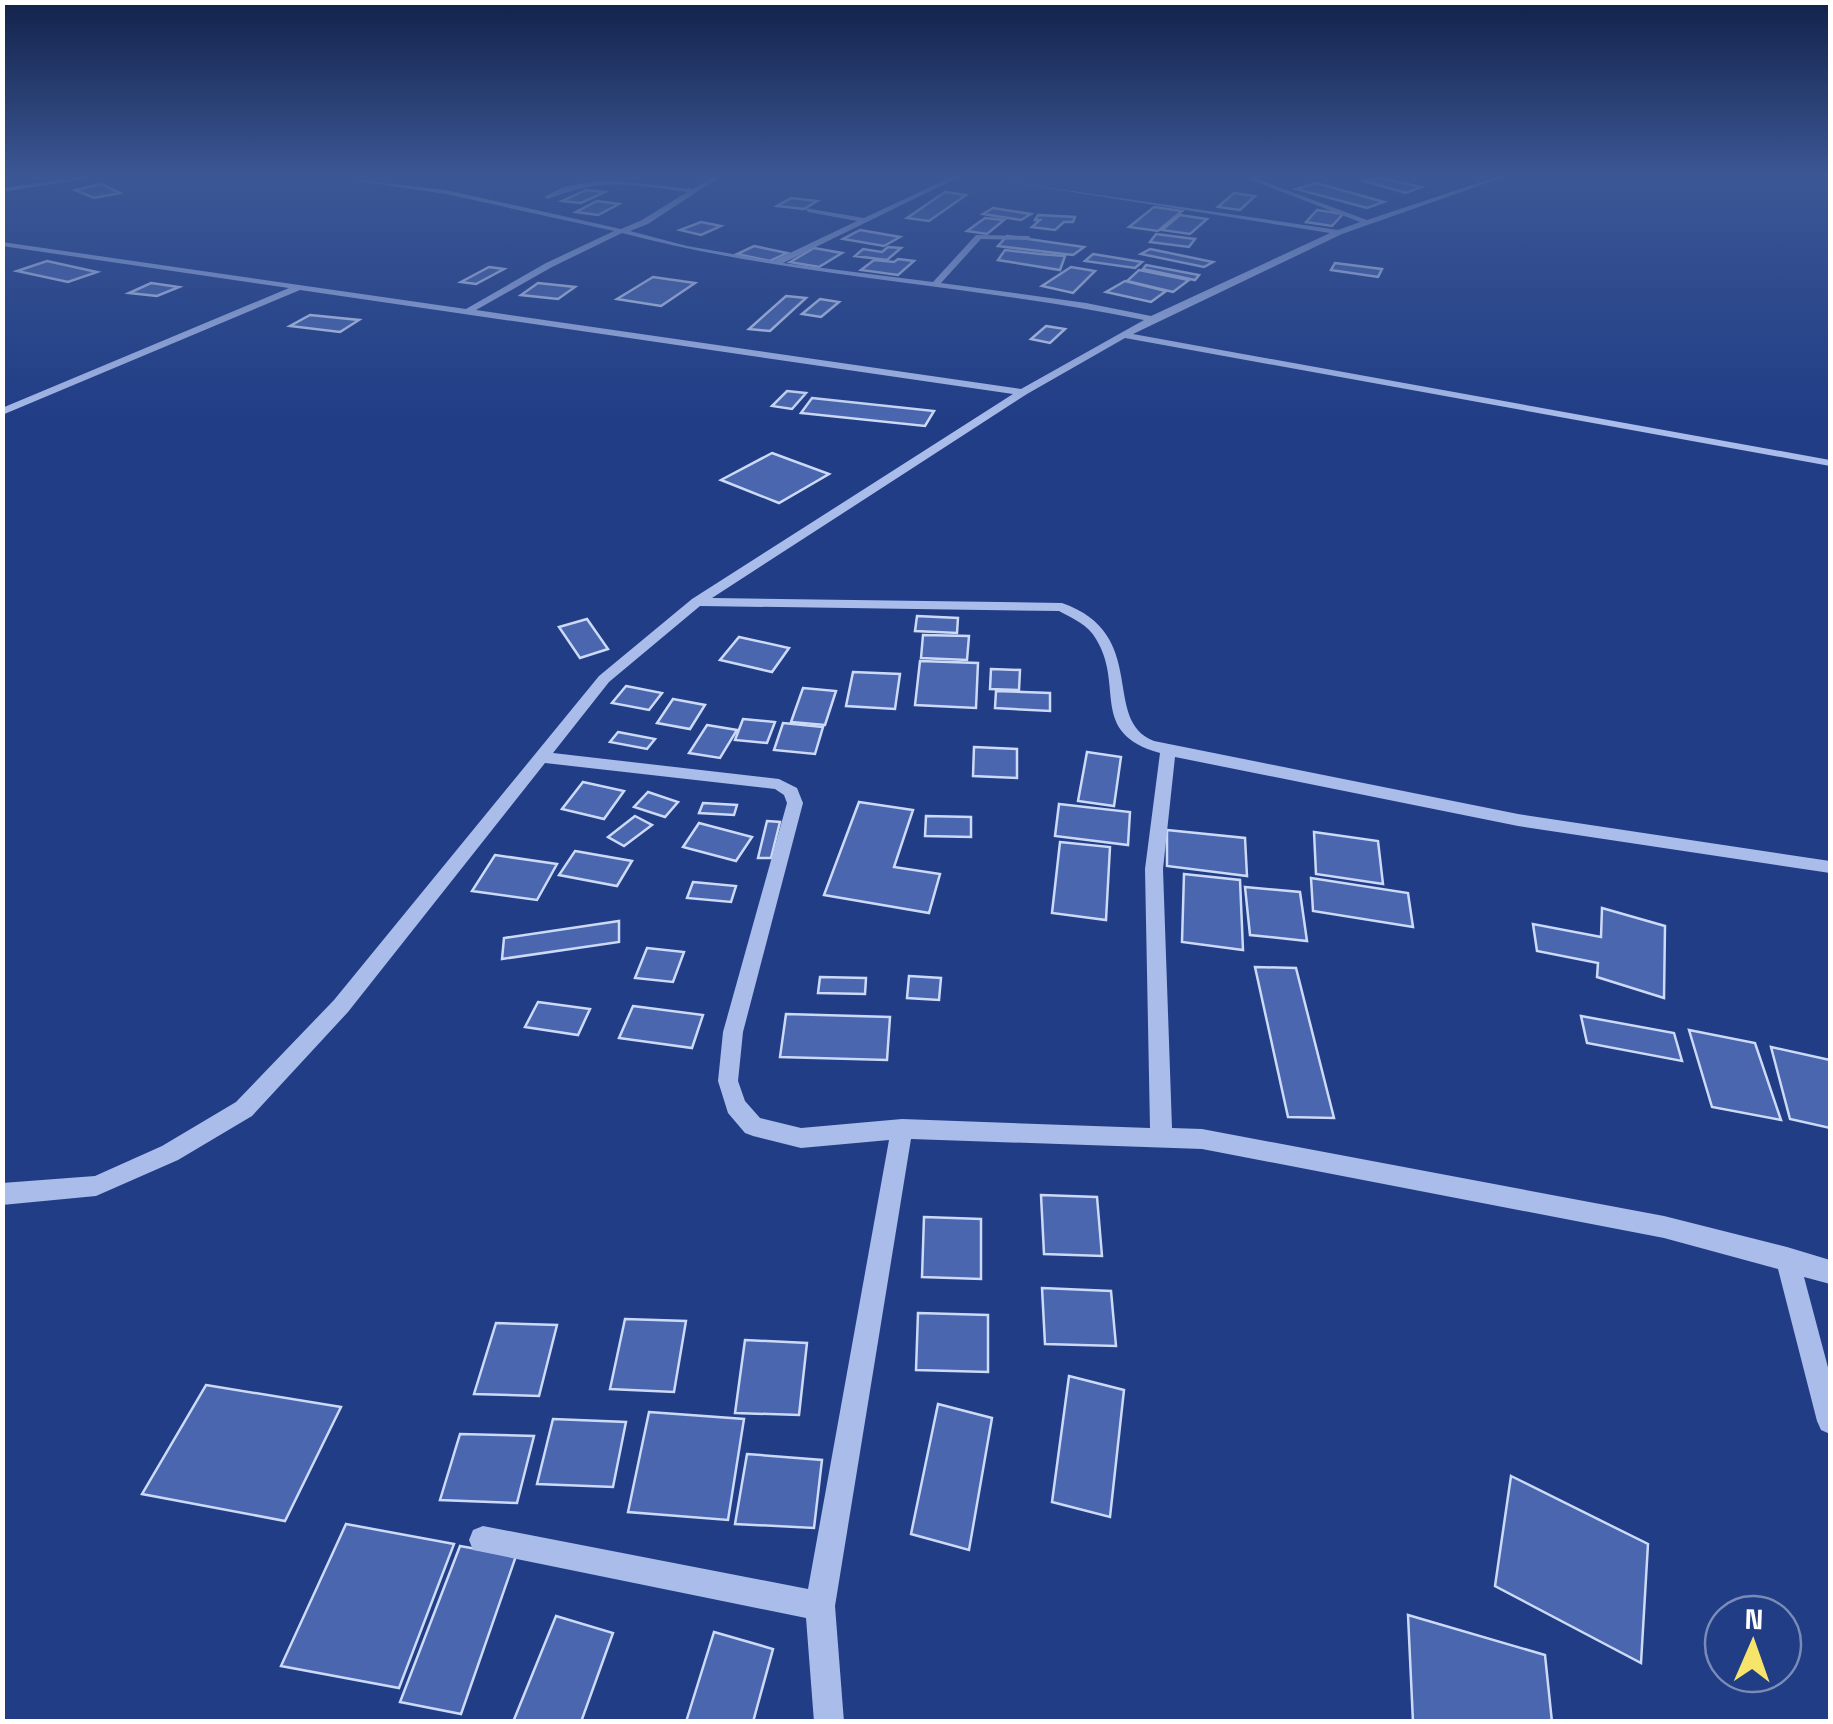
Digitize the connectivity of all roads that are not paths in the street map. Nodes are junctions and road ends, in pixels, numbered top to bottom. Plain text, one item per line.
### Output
1 (105, 258) edge
2 (563, 258) edge
3 (728, 258) edge
4 (786, 258) edge
5 (958, 258) edge
6 (1282, 258) edge
7 (773, 265) junction
8 (934, 285) junction
9 (300, 286) junction
10 (470, 310) junction
11 (1152, 319) junction
12 (1124, 336) junction
13 (1023, 392) junction
14 (2, 412) edge
15 (1830, 463) edge
16 (696, 602) junction
17 (1168, 750) junction
18 (540, 757) junction
19 (1830, 867) edge
20 (902, 1129) junction
21 (1162, 1138) junction
22 (2, 1194) edge
23 (1787, 1258) junction
24 (1830, 1272) edge
25 (1830, 1421) edge
26 (483, 1540) dead end
27 (820, 1606) junction
28 (829, 1722) edge

1 - 9 street
2 - 10 street
3 - 7 street
4 - 7 street
5 - 8 street
6 - 11 street
7 - 8 street
8 - 11 street
9 - 10 street
9 - 14 street
10 - 13 street
11 - 12 street
12 - 13 street
12 - 15 street
13 - 16 street
16 - 17 street
16 - 18 street
17 - 19 street
17 - 21 street
18 - 20 street
18 - 22 street
20 - 21 street
20 - 27 street
21 - 23 street
23 - 24 street
23 - 25 street
26 - 27 street
27 - 28 street

